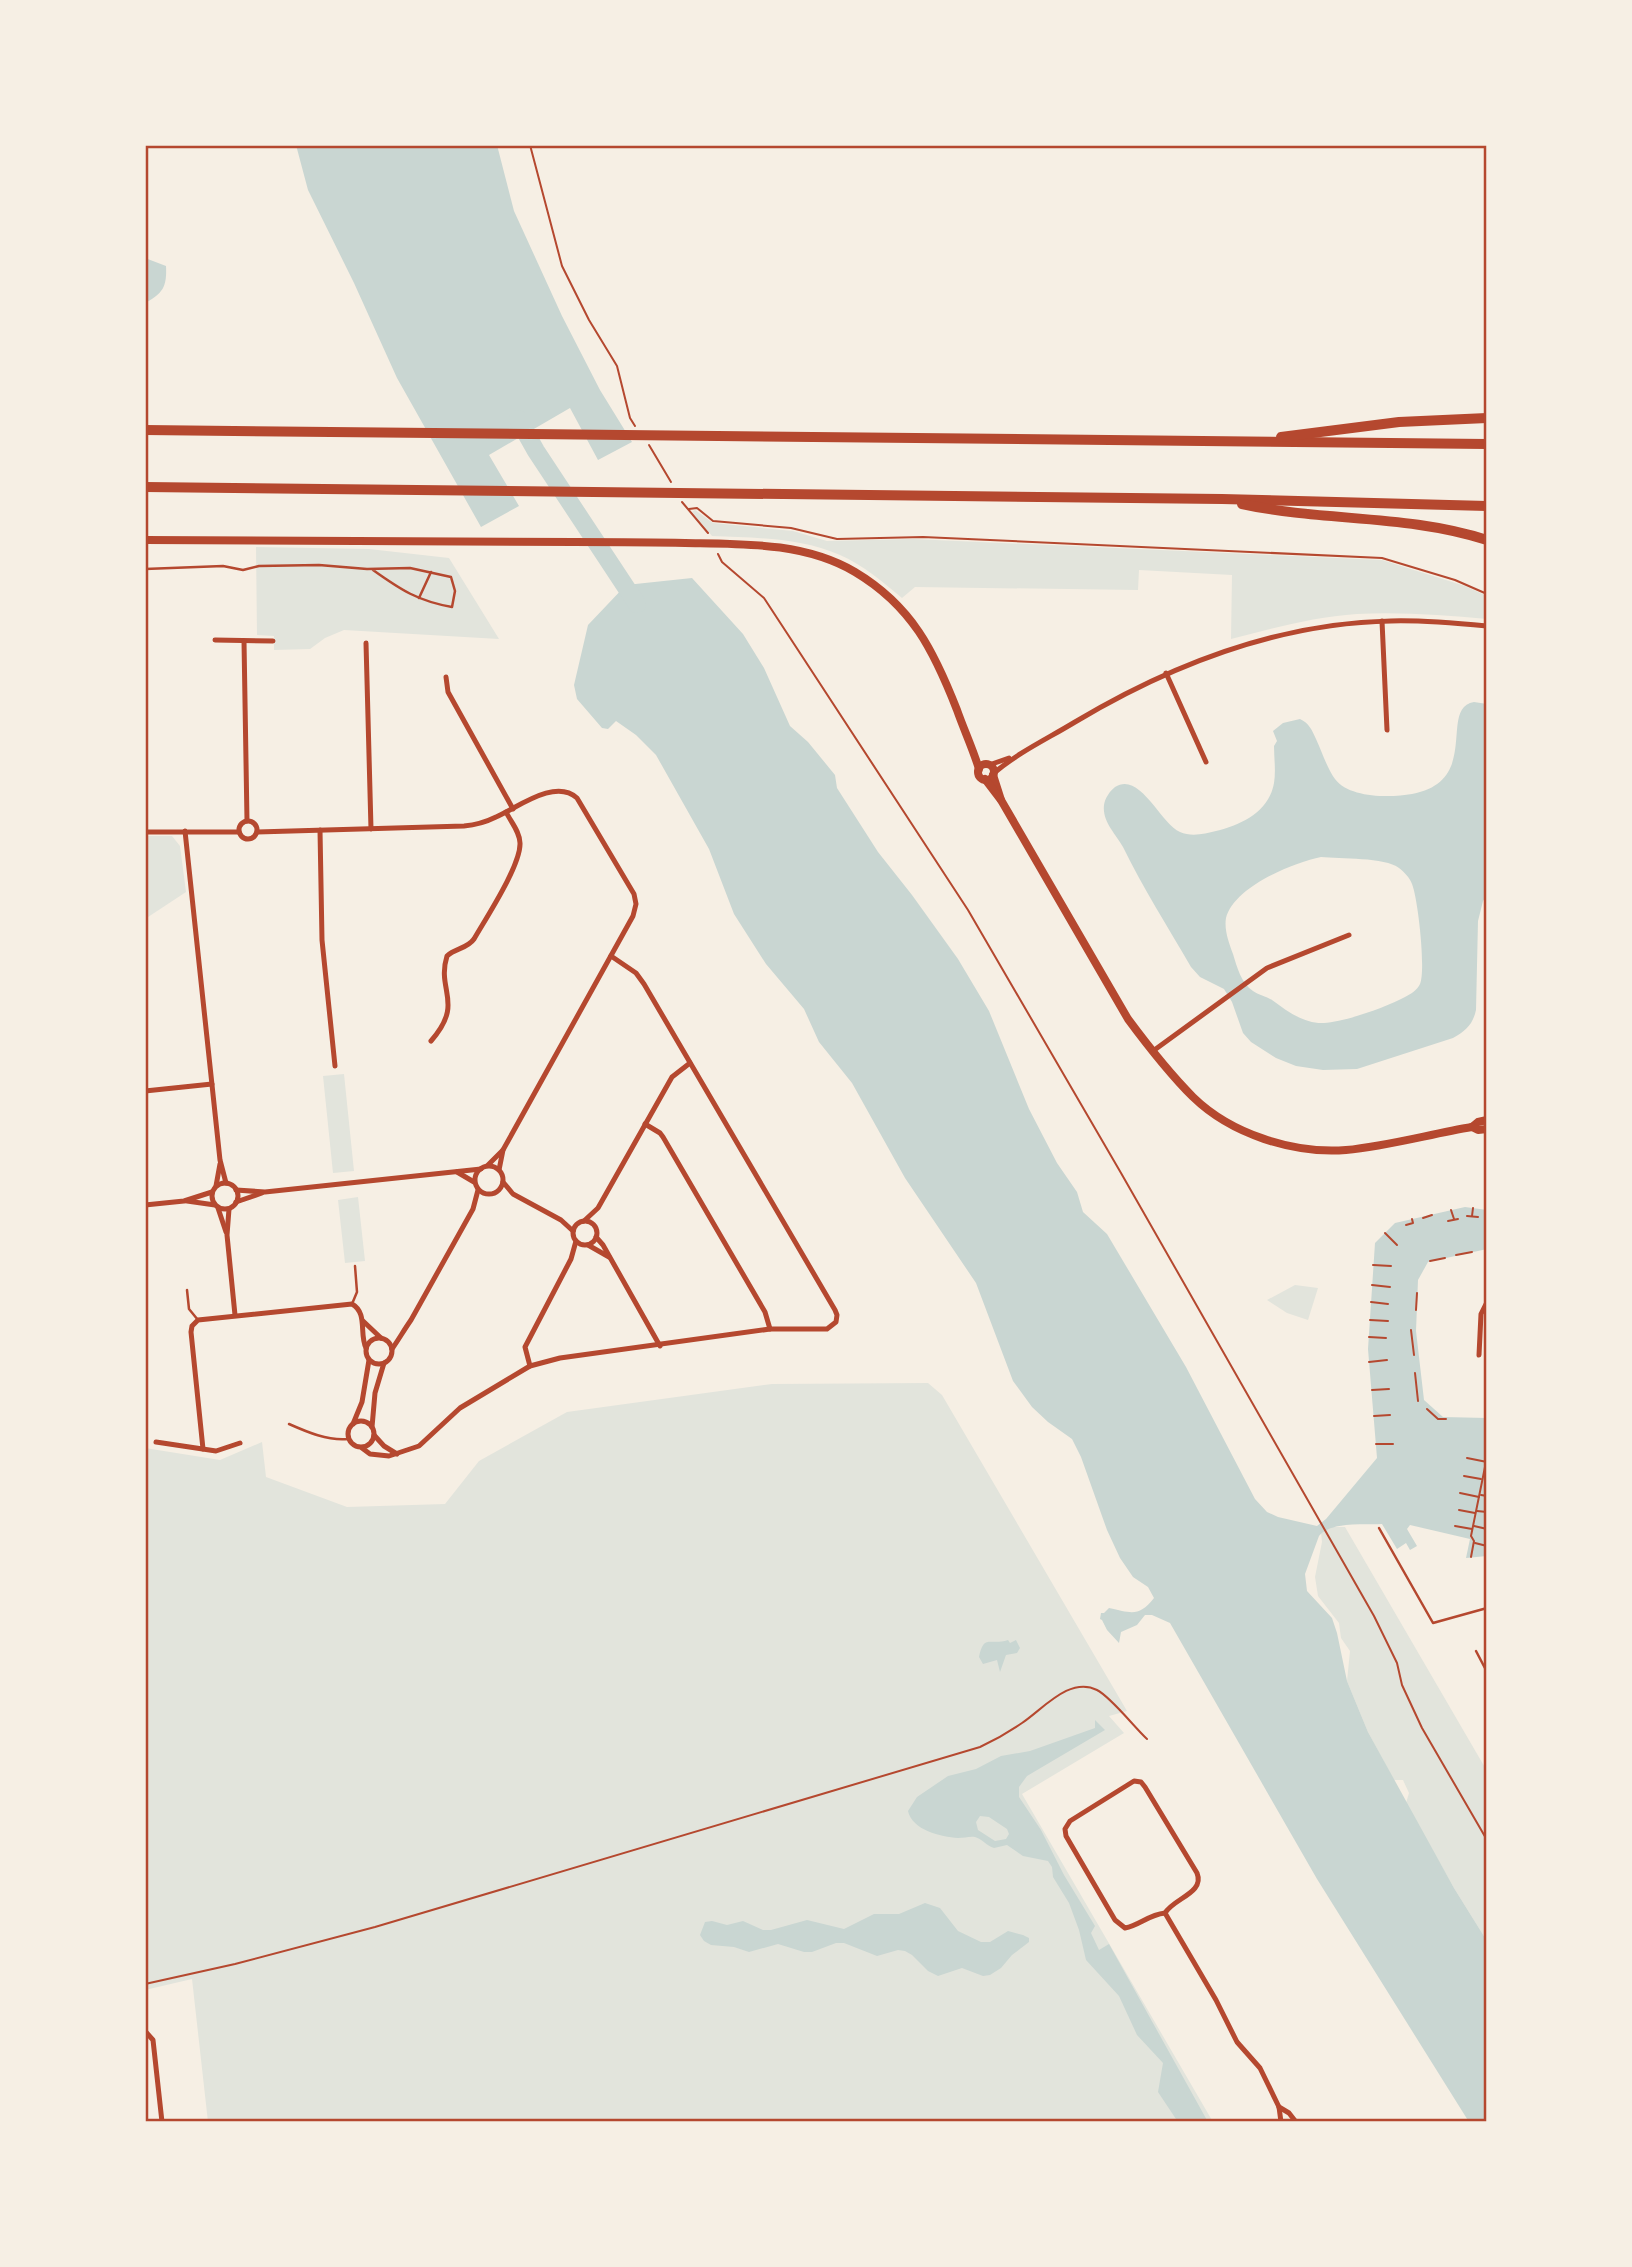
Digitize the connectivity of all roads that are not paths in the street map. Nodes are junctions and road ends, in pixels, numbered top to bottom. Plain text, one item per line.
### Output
1 (1487, 418) edge
2 (145, 430) edge
3 (1242, 442) junction
4 (1487, 444) edge
5 (145, 487) edge
6 (1222, 499) junction
7 (1487, 506) edge
8 (145, 540) edge
9 (1487, 540) edge
10 (145, 569) edge
11 (373, 570) junction
12 (431, 572) junction
13 (419, 599) junction
14 (1382, 621) junction
15 (1487, 626) edge
16 (215, 640) dead end
17 (244, 641) junction
18 (273, 641) dead end
19 (366, 643) dead end
20 (1166, 673) junction
21 (446, 677) dead end
22 (1387, 730) dead end
23 (972, 745) junction
24 (1206, 762) dead end
25 (990, 771) junction
26 (513, 809) junction
27 (506, 813) junction
28 (247, 821) junction
29 (371, 829) junction
30 (320, 830) junction
31 (185, 831) junction
32 (145, 832) edge
33 (239, 832) junction
34 (257, 832) junction
35 (1349, 935) dead end
36 (611, 956) junction
37 (431, 1041) dead end
38 (1153, 1051) junction
39 (690, 1063) junction
40 (335, 1066) dead end
41 (212, 1084) junction
42 (145, 1091) edge
43 (1487, 1120) edge
44 (645, 1124) junction
45 (1472, 1127) junction
46 (1487, 1129) edge
47 (503, 1150) junction
48 (220, 1160) junction
49 (484, 1167) junction
50 (499, 1170) junction
51 (457, 1172) junction
52 (474, 1182) junction
53 (503, 1182) junction
54 (226, 1183) junction
55 (214, 1189) junction
56 (236, 1190) junction
57 (478, 1190) junction
58 (265, 1192) junction
59 (496, 1192) junction
60 (487, 1194) junction
61 (513, 1194) junction
62 (184, 1201) junction
63 (236, 1202) junction
64 (145, 1205) edge
65 (216, 1206) junction
66 (598, 1208) junction
67 (229, 1209) junction
68 (472, 1209) junction
69 (561, 1220) junction
70 (584, 1221) junction
71 (577, 1225) junction
72 (595, 1226) junction
73 (573, 1231) junction
74 (227, 1235) junction
75 (596, 1237) junction
76 (576, 1241) junction
77 (585, 1245) junction
78 (609, 1257) junction
79 (571, 1259) junction
80 (355, 1266) dead end
81 (187, 1290) dead end
82 (1487, 1302) edge
83 (352, 1304) junction
84 (235, 1315) junction
85 (198, 1320) junction
86 (363, 1321) junction
87 (770, 1329) junction
88 (400, 1333) junction
89 (382, 1338) junction
90 (660, 1346) junction
91 (366, 1348) junction
92 (392, 1349) junction
93 (1479, 1355) dead end
94 (369, 1360) junction
95 (384, 1363) junction
96 (530, 1366) junction
97 (289, 1424) dead end
98 (353, 1424) junction
99 (372, 1427) junction
100 (374, 1435) junction
101 (348, 1439) junction
102 (156, 1442) dead end
103 (240, 1443) dead end
104 (362, 1448) junction
105 (203, 1449) junction
106 (397, 1454) junction
107 (1379, 1528) dead end
108 (1487, 1608) edge
109 (1476, 1651) dead end
110 (1487, 1672) edge
111 (1165, 1913) junction
112 (145, 2031) edge
113 (1279, 2107) junction
114 (162, 2122) edge
115 (1281, 2122) edge
116 (1296, 2122) edge

1 - 3 highway
2 - 3 highway
3 - 4 highway
5 - 6 highway
6 - 7 highway
6 - 9 highway
8 - 23 main road
10 - 11 lane
11 - 12 lane
11 - 13 lane
12 - 13 lane
12 - 13 lane
14 - 15 street
14 - 20 street
14 - 22 street
16 - 17 street
17 - 18 street
17 - 28 street
19 - 29 street
20 - 24 street
20 - 25 street
21 - 26 street
23 - 25 main road
23 - 25 main road
25 - 38 main road
26 - 27 street
26 - 36 street
27 - 29 street
27 - 37 street
28 - 33 street
28 - 34 street
29 - 30 street
30 - 34 street
30 - 40 street
31 - 32 street
31 - 33 street
31 - 41 street
33 - 34 street
35 - 38 street
36 - 39 street
36 - 47 street
38 - 45 main road
39 - 44 street
39 - 87 street
41 - 42 street
41 - 48 street
43 - 45 main road
44 - 66 street
44 - 87 street
45 - 46 main road
47 - 49 street
47 - 50 street
48 - 54 street
48 - 55 street
49 - 50 street
49 - 51 street
49 - 52 street
50 - 53 street
51 - 52 street
51 - 58 street
52 - 57 street
53 - 59 street
53 - 61 street
54 - 55 street
54 - 56 street
55 - 62 street
55 - 65 street
56 - 58 street
56 - 63 street
57 - 60 street
57 - 68 street
58 - 63 street
59 - 60 street
59 - 61 street
60 - 68 street
61 - 69 street
62 - 64 street
62 - 65 street
63 - 67 street
65 - 67 street
65 - 74 street
66 - 70 street
66 - 72 street
67 - 74 street
68 - 88 street
69 - 71 street
69 - 73 street
70 - 71 street
70 - 72 street
71 - 73 street
72 - 75 street
73 - 76 street
74 - 84 street
75 - 77 street
75 - 78 street
76 - 77 street
76 - 79 street
77 - 78 street
77 - 79 street
78 - 90 street
79 - 96 street
80 - 83 lane
81 - 85 lane
82 - 93 street
83 - 84 street
83 - 86 street
84 - 85 street
85 - 105 street
86 - 89 street
86 - 91 street
87 - 90 street
88 - 89 street
88 - 92 street
89 - 91 street
89 - 92 street
90 - 96 street
91 - 94 street
92 - 95 street
94 - 95 street
94 - 98 street
95 - 99 street
96 - 106 street
97 - 101 lane
98 - 99 street
98 - 101 street
99 - 100 street
100 - 104 street
100 - 106 street
101 - 104 street
102 - 105 street
103 - 105 street
104 - 106 street
107 - 108 lane
109 - 110 lane
111 - 111 street
111 - 113 street
112 - 114 street
113 - 115 street
113 - 116 street

